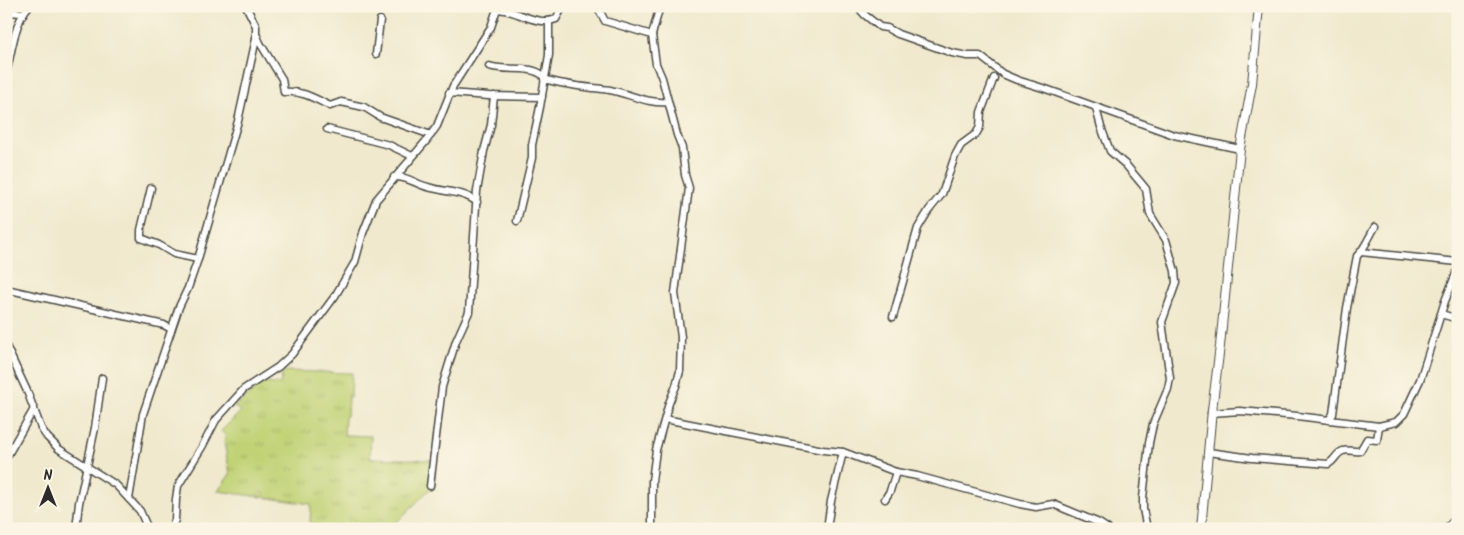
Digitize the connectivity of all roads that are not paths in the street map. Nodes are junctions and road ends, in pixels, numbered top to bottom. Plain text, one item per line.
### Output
1 (30, 6) edge
2 (246, 6) edge
3 (563, 6) edge
4 (597, 6) edge
5 (660, 6) edge
6 (857, 6) edge
7 (1259, 6) edge
8 (498, 8) edge
9 (6, 12) edge
10 (23, 13) junction
11 (380, 20) dead end
12 (549, 21) junction
13 (256, 32) junction
14 (652, 35) junction
15 (376, 54) dead end
16 (489, 66) dead end
17 (6, 73) edge
18 (544, 78) junction
19 (994, 78) dead end
20 (449, 93) junction
21 (494, 96) junction
22 (542, 97) junction
23 (668, 102) junction
24 (1096, 108) junction
25 (327, 129) dead end
26 (431, 135) junction
27 (1240, 149) junction
28 (412, 156) junction
29 (394, 177) junction
30 (152, 188) dead end
31 (477, 202) junction
32 (517, 221) dead end
33 (1375, 227) dead end
34 (1361, 252) junction
35 (198, 259) junction
36 (1458, 262) edge
37 (1458, 269) edge
38 (6, 289) edge
39 (1441, 314) junction
40 (893, 317) dead end
41 (1458, 319) edge
42 (171, 328) junction
43 (6, 346) edge
44 (8, 353) edge
45 (102, 378) dead end
46 (34, 409) junction
47 (1211, 414) junction
48 (665, 419) junction
49 (1329, 420) junction
50 (1379, 426) junction
51 (843, 452) junction
52 (1208, 452) junction
53 (7, 456) edge
54 (87, 466) junction
55 (896, 472) junction
56 (430, 486) dead end
57 (885, 498) dead end
58 (129, 499) junction
59 (1458, 517) edge
60 (76, 529) edge
61 (148, 529) edge
62 (172, 529) edge
63 (652, 529) edge
64 (827, 529) edge
65 (1108, 529) edge
66 (1147, 529) edge
67 (1202, 529) edge
68 (1447, 529) edge

1 - 10 street
2 - 13 street
3 - 12 street
4 - 14 street
5 - 14 street
6 - 24 street
7 - 27 street
8 - 12 street
8 - 20 street
9 - 10 street
10 - 17 street
11 - 15 street
12 - 18 street
13 - 26 street
13 - 35 street
14 - 23 street
16 - 18 street
18 - 22 street
18 - 23 street
19 - 40 street
20 - 21 street
20 - 26 street
21 - 22 street
21 - 31 street
22 - 32 street
23 - 48 street
24 - 27 street
24 - 66 street
25 - 28 street
26 - 28 street
27 - 47 street
28 - 29 street
29 - 31 street
29 - 62 street
30 - 35 street
31 - 56 street
33 - 34 street
34 - 36 street
34 - 49 street
35 - 42 street
37 - 39 street
38 - 42 street
39 - 41 street
39 - 50 street
42 - 58 street
43 - 44 street
44 - 46 street
45 - 54 street
46 - 53 street
46 - 54 street
47 - 49 street
47 - 52 street
48 - 51 street
48 - 63 street
49 - 50 street
50 - 52 street
51 - 55 street
51 - 64 street
52 - 67 street
54 - 58 street
54 - 60 street
55 - 57 street
55 - 65 street
58 - 61 street
59 - 68 street

